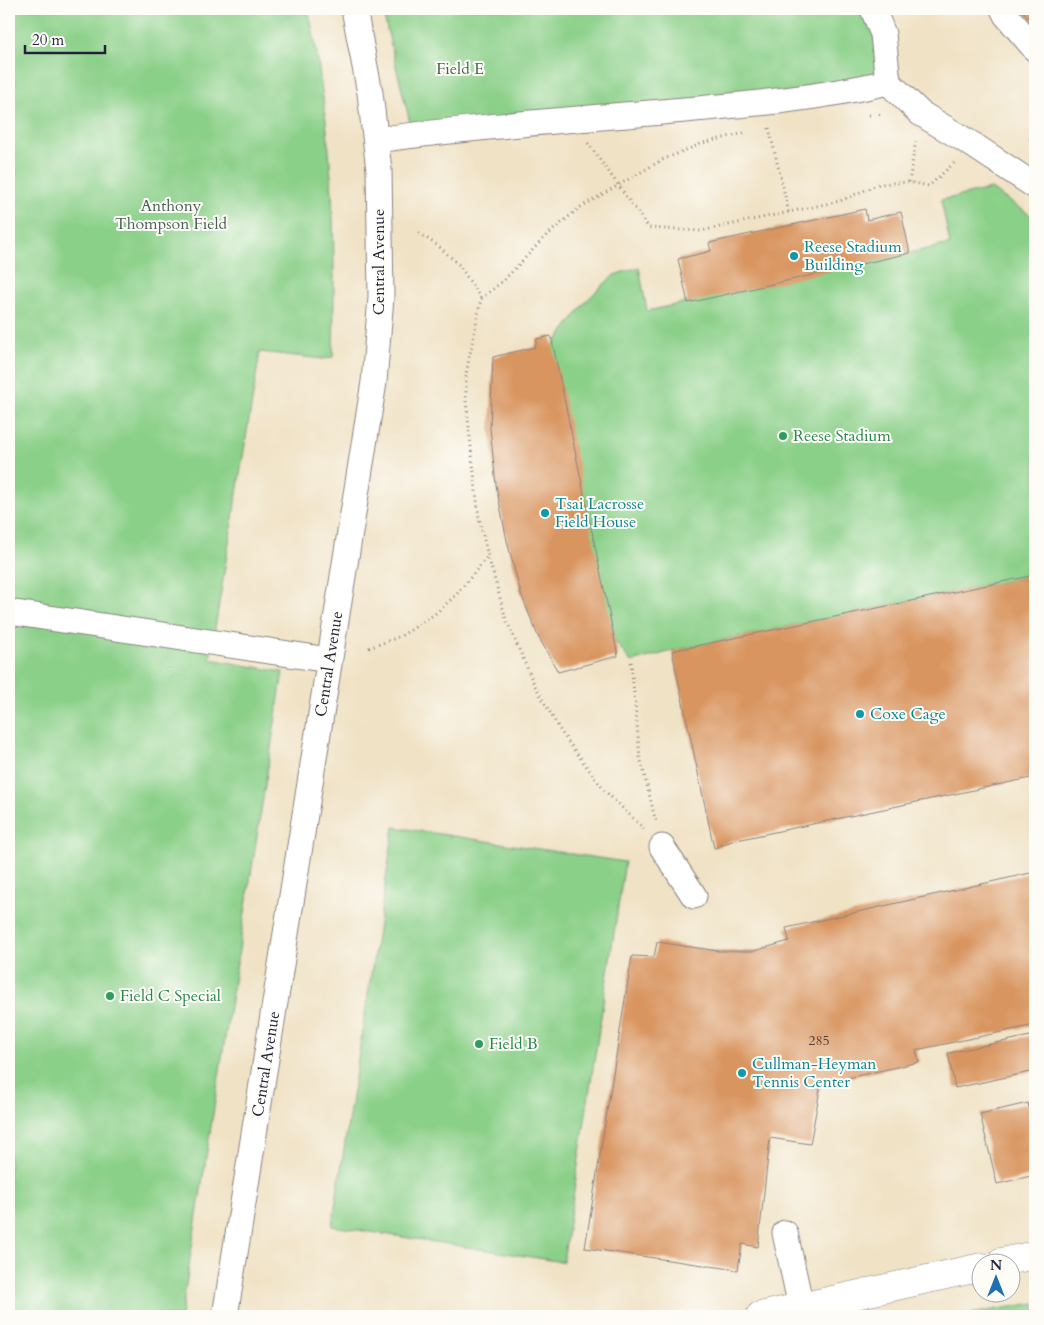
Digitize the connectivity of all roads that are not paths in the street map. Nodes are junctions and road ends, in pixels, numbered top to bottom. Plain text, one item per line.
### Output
1 (354, 9) edge
2 (873, 9) edge
3 (1003, 9) edge
4 (1035, 49) edge
5 (888, 82) junction
6 (376, 140) junction
7 (1035, 186) edge
8 (9, 612) edge
9 (329, 660) junction
10 (662, 847) road end
11 (694, 896) dead end
12 (785, 1233) dead end
13 (1035, 1255) edge
14 (1022, 1258) edge
15 (972, 1269) edge
16 (801, 1307) junction
17 (226, 1316) edge
18 (760, 1316) edge

1 - 6 street, Central Avenue
2 - 5 street
3 - 4 street
5 - 6 street
5 - 7 street
6 - 9 street, Central Avenue
8 - 9 street
9 - 17 street, Central Avenue
10 - 11 street
12 - 16 street
13 - 14 highway
15 - 16 highway
16 - 18 highway

